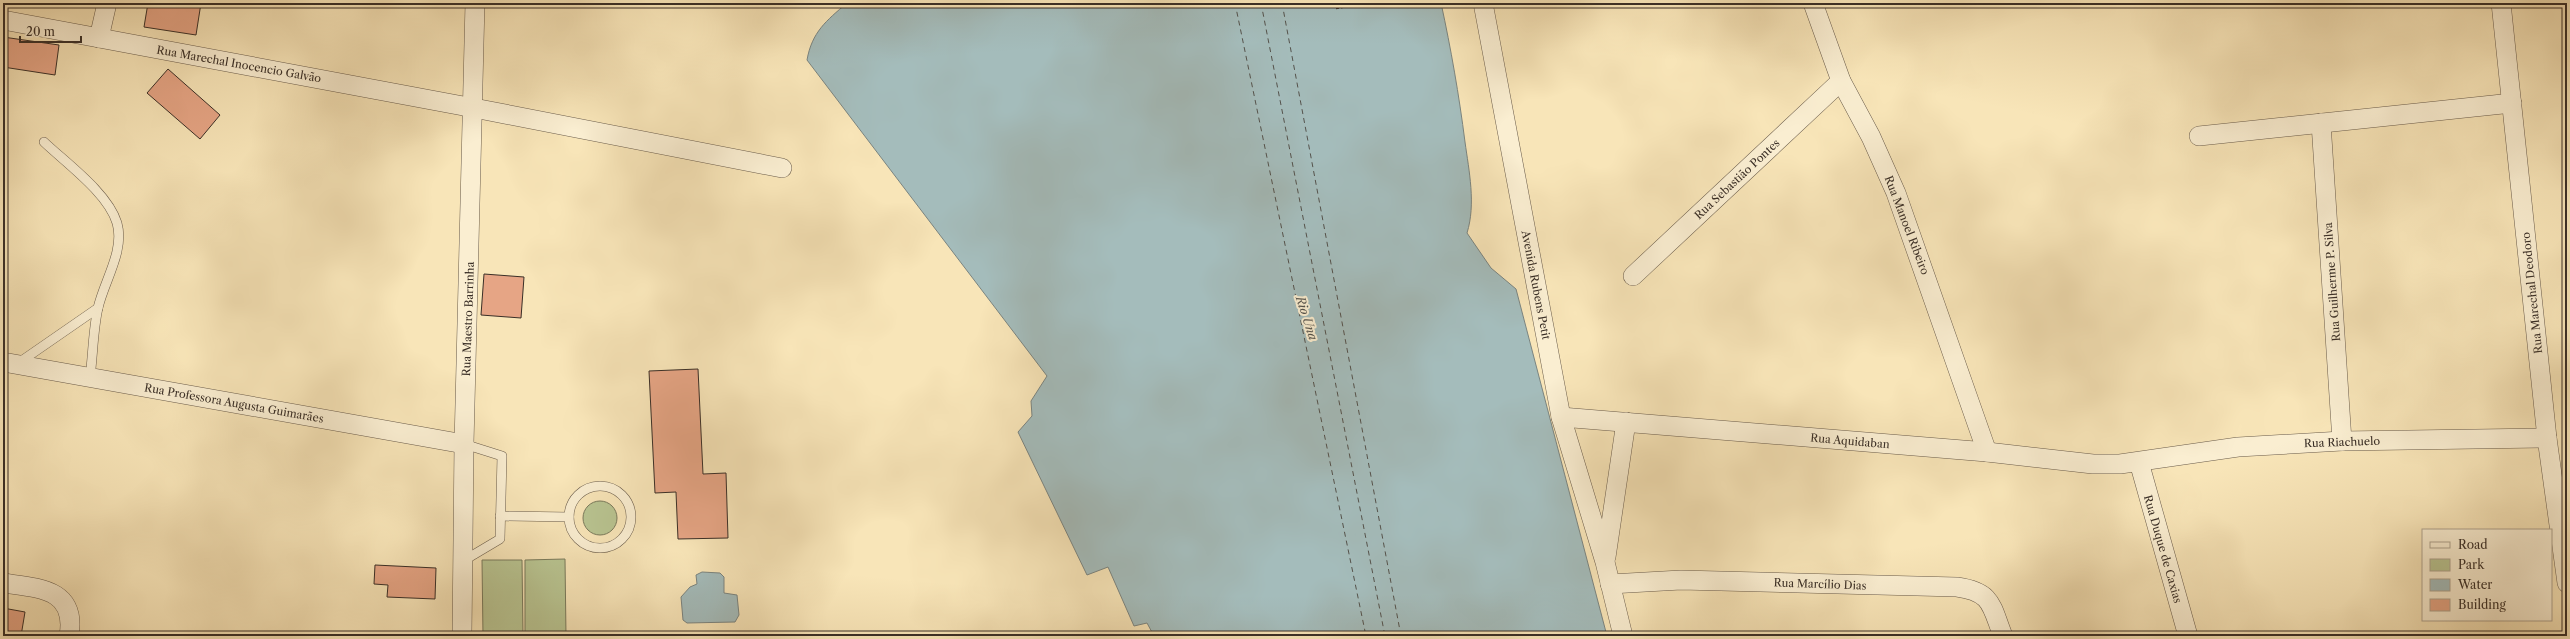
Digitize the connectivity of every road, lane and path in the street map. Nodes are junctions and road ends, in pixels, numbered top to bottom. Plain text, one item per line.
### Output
1 (107, 3) edge
2 (475, 3) edge
3 (1365, 3) edge
4 (1484, 3) edge
5 (1813, 3) edge
6 (2501, 3) edge
7 (1336, 8) dead end
8 (3, 20) edge
9 (100, 38) junction
10 (1841, 81) junction
11 (2512, 103) junction
12 (474, 108) junction
13 (2321, 123) junction
14 (2199, 136) dead end
15 (44, 142) dead end
16 (782, 168) dead end
17 (1633, 276) dead end
18 (98, 308) junction
19 (9, 363) edge
20 (90, 377) junction
21 (1561, 417) junction
22 (1626, 422) junction
23 (2547, 438) junction
24 (2342, 441) junction
25 (464, 444) junction
26 (1987, 452) junction
27 (2139, 462) junction
28 (500, 516) junction
29 (569, 517) junction
30 (463, 561) junction
31 (1605, 562) junction
32 (3, 582) edge
33 (2567, 583) edge
34 (1610, 584) junction
35 (69, 636) edge
36 (462, 636) edge
37 (1623, 636) edge
38 (2003, 636) edge
39 (2188, 636) edge

1 - 9 street
2 - 12 street, Rua Maestro Barrinha
3 - 7 path
4 - 21 street, Avenida Rubens Petit
5 - 10 street, Rua Manoel Ribeiro
6 - 11 street, Rua Marechal Deodoro
8 - 9 street, Rua Marechal Inocencio Galvão
9 - 12 street, Rua Marechal Inocencio Galvão
10 - 17 street, Rua Sebastião Pontes
10 - 26 street, Rua Manoel Ribeiro
11 - 13 street
11 - 23 street, Rua Marechal Deodoro
12 - 16 street, Rua Marechal Inocencio Galvão
12 - 25 street, Rua Maestro Barrinha
13 - 14 street
13 - 24 street, Rua Guilherme P. Silva
15 - 18 lane
18 - 19 lane
18 - 20 lane
19 - 20 street, Rua Professora Augusta Guimarães
20 - 25 street, Rua Professora Augusta Guimarães
21 - 22 street, Rua Aquidaban
21 - 31 street, Avenida Rubens Petit
22 - 26 street, Rua Aquidaban
22 - 31 street, Avenida Rubens Petit
23 - 24 street, Rua Riachuelo
23 - 33 street, Rua Marechal Deodoro
24 - 27 street, Rua Riachuelo
25 - 28 lane
25 - 30 street, Rua Maestro Barrinha
26 - 27 street, Rua Aquidaban
27 - 39 street, Rua Duque de Caxias
28 - 29 lane
28 - 30 lane
29 - 29 lane
30 - 36 street, Rua Maestro Barrinha
31 - 34 street, Avenida Rubens Petit
32 - 35 street
34 - 37 street, Avenida Rubens Petit
34 - 38 street, Rua Marcílio Dias

